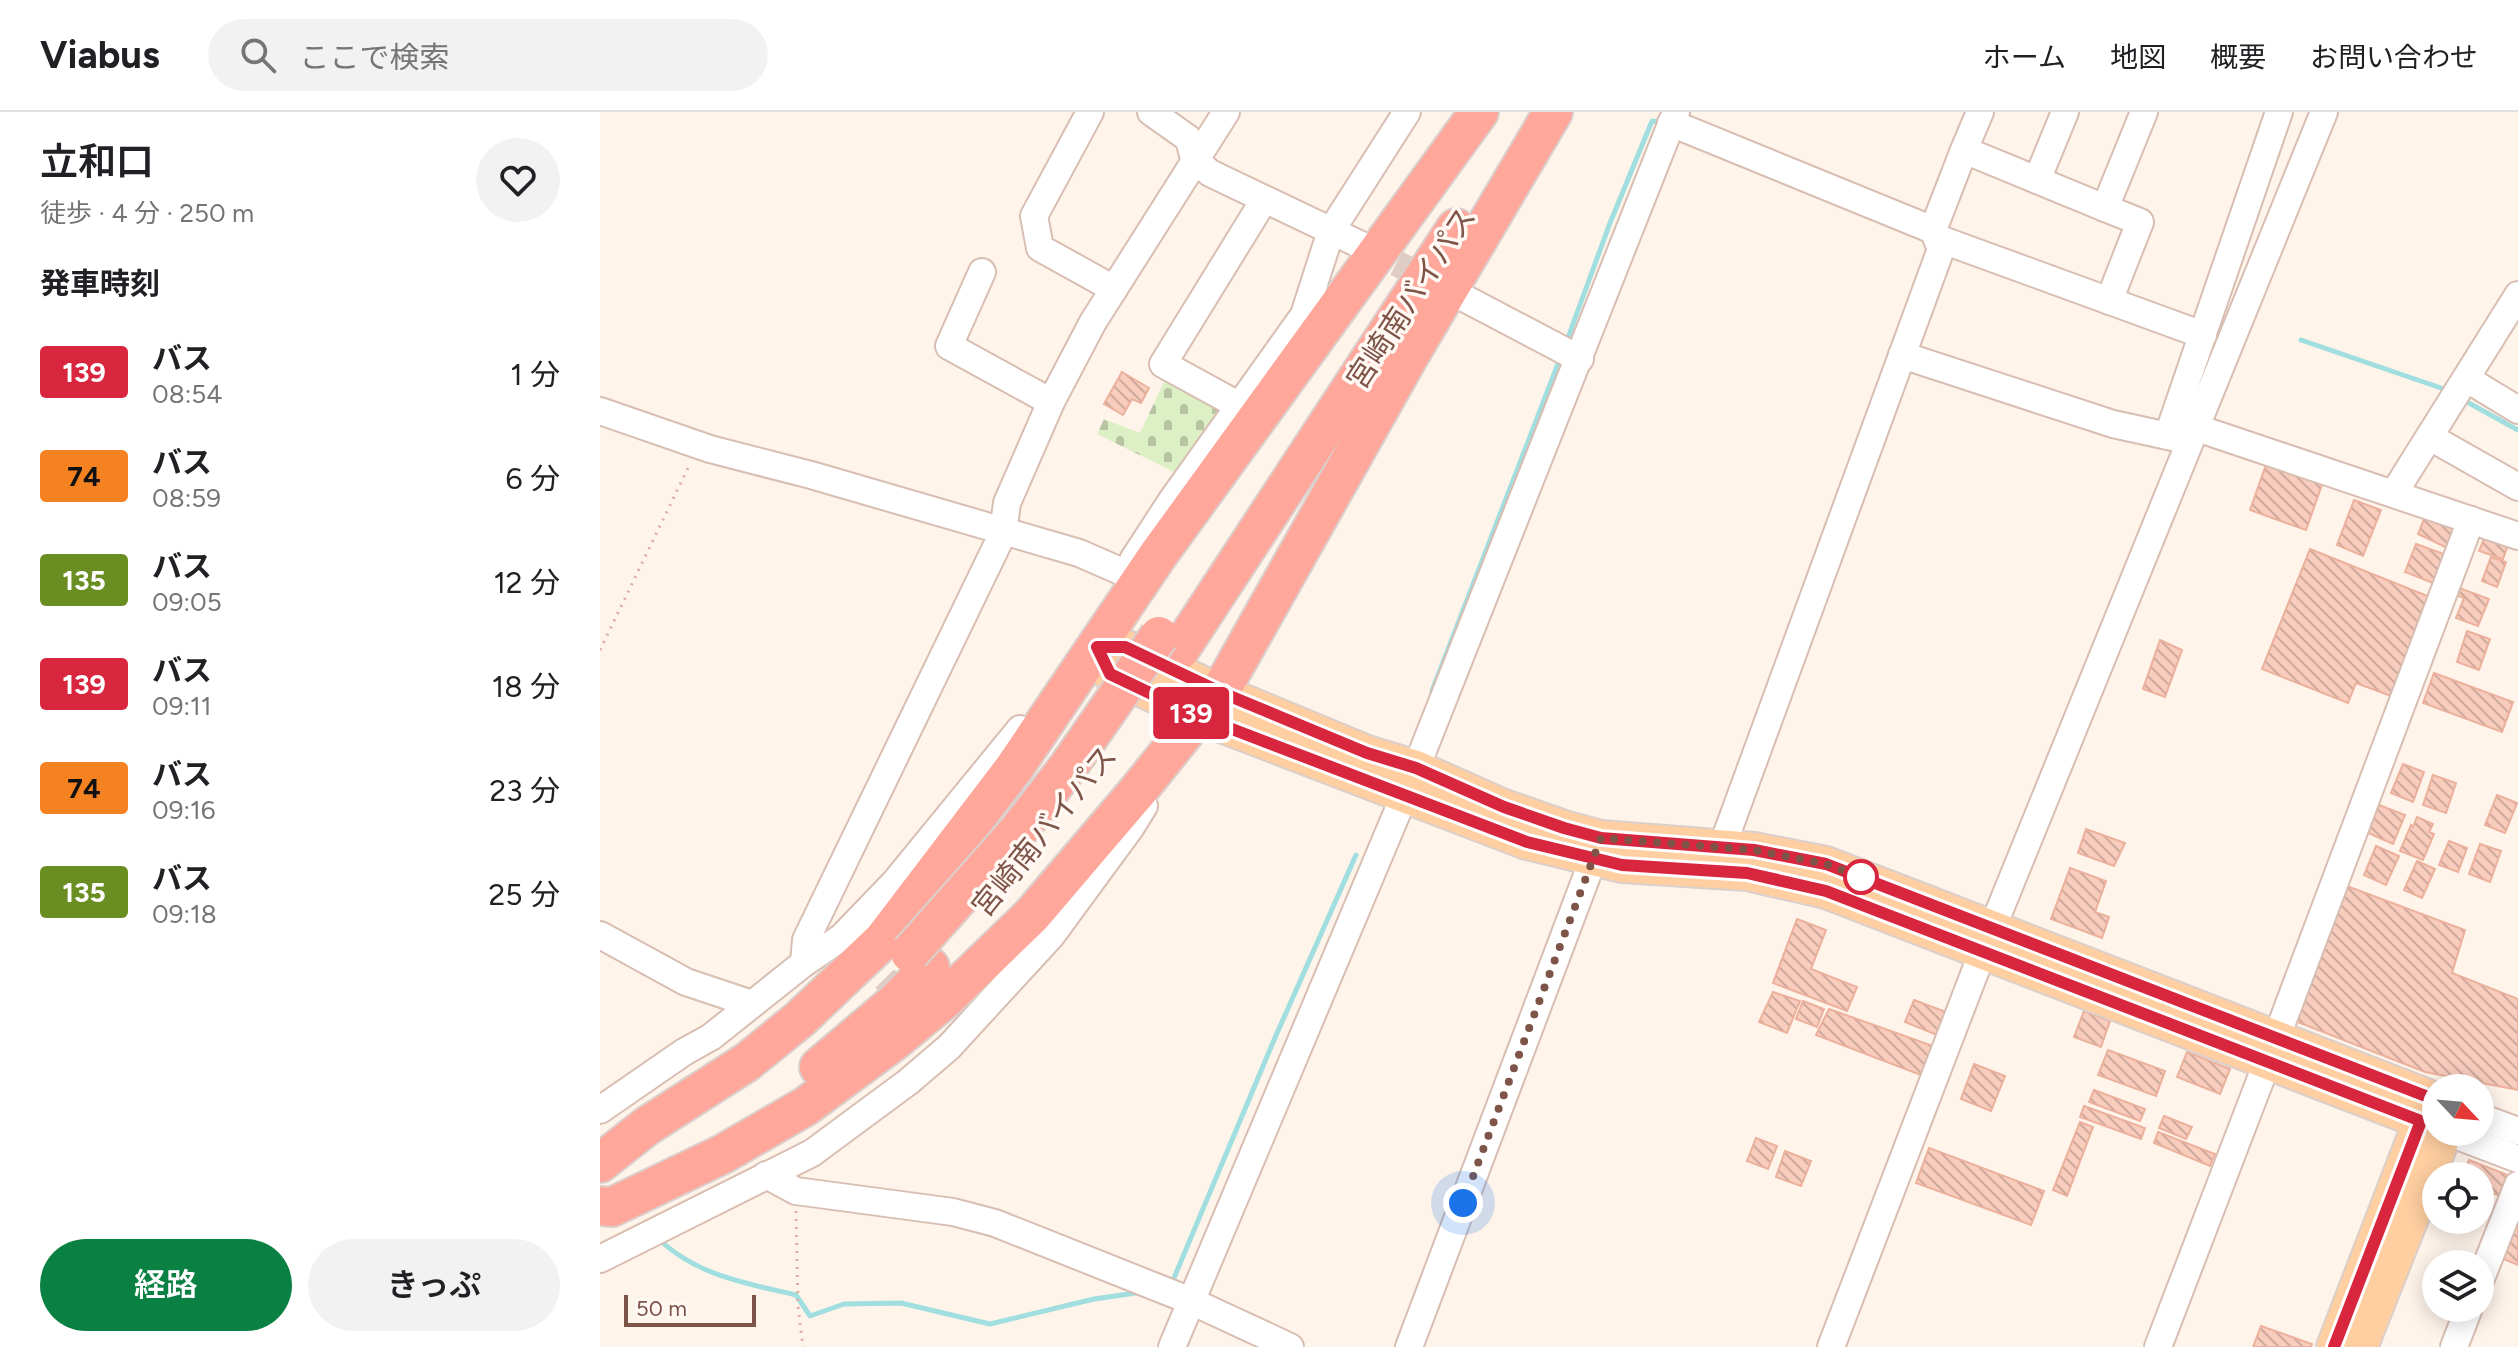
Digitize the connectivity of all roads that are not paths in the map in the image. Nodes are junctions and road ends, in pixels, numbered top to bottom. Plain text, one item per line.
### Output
1 (1090, 112) edge
2 (1151, 112) edge
3 (1226, 112) edge
4 (1407, 112) edge
5 (1479, 112) edge
6 (1503, 112) edge
7 (1532, 112) edge
8 (1553, 112) edge
9 (1980, 112) edge
10 (2065, 112) edge
11 (2144, 112) edge
12 (2279, 112) edge
13 (2324, 112) edge
14 (1674, 118) edge
15 (1964, 150) junction
16 (1194, 159) junction
17 (2037, 180) junction
18 (1264, 200) junction
19 (2105, 208) junction
20 (1331, 231) junction
21 (1935, 234) junction
22 (1361, 245) tunnel mouth
23 (982, 272) dead end
24 (1114, 289) junction
25 (2518, 295) edge
26 (1466, 299) tunnel mouth
27 (2109, 301) junction
28 (2203, 335) junction
29 (1902, 355) junction
30 (1580, 359) junction
31 (2467, 379) junction
32 (1051, 402) junction
33 (1238, 405) junction
34 (2518, 410) edge
35 (600, 411) edge
36 (2186, 435) junction
37 (2430, 437) junction
38 (2518, 487) edge
39 (2394, 493) junction
40 (2471, 520) junction
41 (2515, 526) edge
42 (1003, 533) junction
43 (1125, 573) junction
44 (1169, 644) junction
45 (1097, 647) junction
46 (1209, 704) junction
47 (1410, 781) junction
48 (1722, 847) junction
49 (1598, 848) junction
50 (600, 935) edge
51 (1988, 940) junction
52 (920, 960) junction
53 (804, 963) junction
54 (752, 1004) junction
55 (2272, 1048) junction
56 (600, 1110) edge
57 (2422, 1112) edge
58 (2494, 1122) edge
59 (2518, 1131) edge
60 (2424, 1146) edge
61 (2427, 1146) edge
62 (2492, 1146) edge
63 (2518, 1159) edge
64 (600, 1165) edge
65 (766, 1175) junction
66 (2518, 1185) edge
67 (617, 1216) edge
68 (2492, 1250) edge
69 (600, 1259) edge
70 (1191, 1301) junction
71 (2464, 1322) edge
72 (1172, 1347) edge
73 (1290, 1347) edge
74 (1409, 1347) edge
75 (1831, 1347) edge
76 (2158, 1347) edge
77 (2334, 1347) edge
78 (2360, 1347) edge
79 (2454, 1347) edge

1 - 24 street
2 - 16 street
3 - 16 street
4 - 20 street
5 - 45 highway
6 - 44 highway, 宮崎南バイパス
7 - 44 highway, 宮崎南バイパス
8 - 46 highway
9 - 15 street
10 - 17 street
11 - 19 street
12 - 28 street
13 - 36 street
14 - 21 street
14 - 30 street
15 - 17 street
15 - 21 street
16 - 18 street
16 - 24 street
17 - 19 street
18 - 20 street
18 - 33 street
19 - 27 street
20 - 22 street
20 - 33 street
21 - 27 street
21 - 29 street
23 - 32 street
24 - 32 street
25 - 31 street
26 - 30 street
27 - 28 street
28 - 36 street
29 - 36 street
29 - 48 street
30 - 47 street
31 - 34 street
31 - 37 street
32 - 42 street
33 - 43 street
35 - 42 street
36 - 39 street
36 - 51 street
37 - 38 street
37 - 39 street
39 - 40 street
40 - 41 street
40 - 55 street
42 - 43 street
42 - 53 street
43 - 53 street
44 - 52 highway, 宮崎南バイパス, bridge
45 - 46 main road
45 - 64 highway
46 - 47 main road
46 - 65 street
46 - 67 highway
47 - 49 main road
47 - 70 street
48 - 49 main road
48 - 51 main road
49 - 51 main road
49 - 74 street
50 - 54 street
51 - 55 main road
51 - 75 street
52 - 64 highway, 宮崎南バイパス
52 - 67 highway, 宮崎南バイパス
53 - 54 street
54 - 56 street
55 - 57 main road
55 - 76 street
58 - 59 street
60 - 77 main road
61 - 78 main road
62 - 63 street
65 - 67 street
65 - 70 street
66 - 68 street
67 - 69 street
70 - 72 street
70 - 73 street
71 - 79 street

